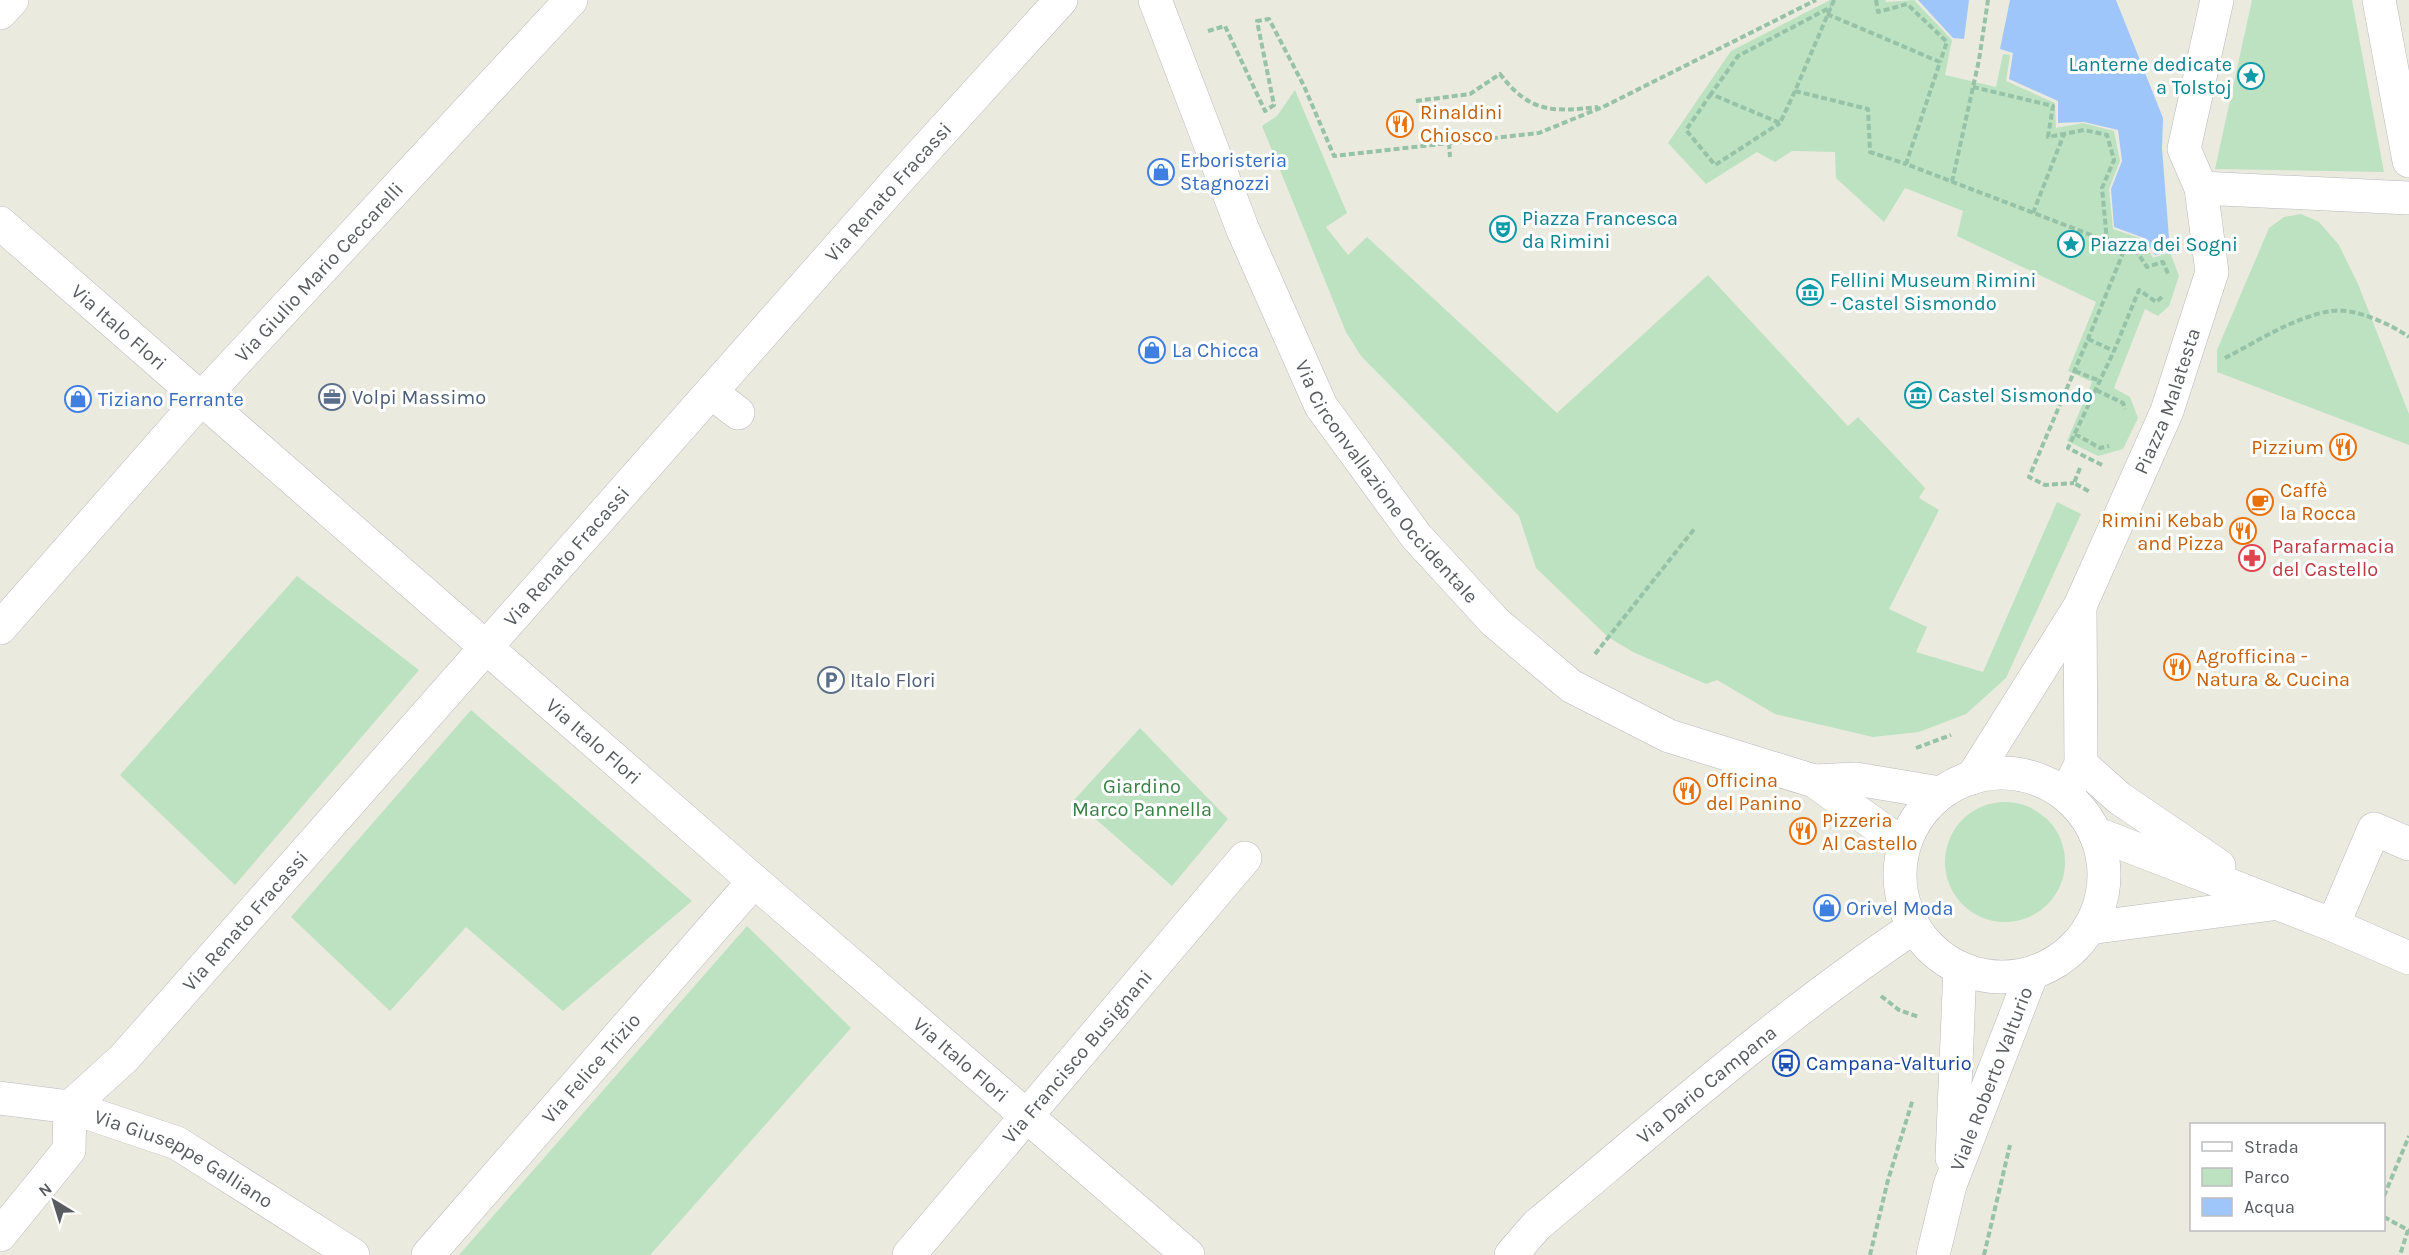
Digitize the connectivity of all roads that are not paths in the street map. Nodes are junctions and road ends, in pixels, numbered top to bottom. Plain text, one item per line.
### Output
1 (12, 0) edge
2 (571, 0) edge
3 (1061, 0) edge
4 (1155, 0) edge
5 (2379, 0) edge
6 (2206, 8) edge
7 (0, 13) edge
8 (2409, 161) edge
9 (2201, 188) junction
10 (2409, 198) edge
11 (0, 223) edge
12 (712, 393) junction
13 (201, 399) junction
14 (738, 413) dead end
15 (2080, 606) junction
16 (0, 628) edge
17 (487, 647) junction
18 (2081, 764) junction
19 (1972, 778) junction
20 (1814, 782) junction
21 (1940, 793) junction
22 (2065, 795) junction
23 (2095, 833) junction
24 (2409, 844) edge
25 (1904, 845) junction
26 (1245, 858) dead end
27 (754, 881) junction
28 (2276, 904) junction
29 (2333, 925) junction
30 (1914, 927) junction
31 (2089, 928) junction
32 (2409, 958) edge
33 (1960, 969) junction
34 (2032, 973) junction
35 (0, 1098) edge
36 (70, 1107) junction
37 (1027, 1114) junction
38 (1950, 1185) junction
39 (0, 1235) edge
40 (352, 1255) edge
41 (428, 1255) edge
42 (909, 1255) edge
43 (1188, 1255) edge
44 (1511, 1255) edge
45 (1933, 1255) edge

1 - 7 street
2 - 13 street, Via Giulio Mario Ceccarelli
3 - 12 street, Via Renato Fracassi
4 - 20 street, Via Circonvallazione Occidentale
5 - 8 street
6 - 9 street, Piazza Malatesta
9 - 10 street
9 - 15 street, Piazza Malatesta
11 - 13 street, Via Italo Flori
12 - 14 street
12 - 17 street, Via Renato Fracassi
13 - 16 street, Via Giulio Mario Ceccarelli
13 - 17 street, Via Italo Flori
15 - 18 street, Piazza Malatesta
15 - 19 street, Piazza Malatesta
17 - 27 street, Via Italo Flori
17 - 36 street, Via Renato Fracassi
18 - 22 street, Piazza Malatesta
18 - 28 street
19 - 21 street
19 - 22 street
20 - 21 street, Via Circonvallazione Occidentale
20 - 25 street, Via Circonvallazione Occidentale
21 - 25 street
22 - 23 street
23 - 28 street
23 - 31 street
24 - 29 street
25 - 30 street
26 - 37 street, Via Francisco Busignani
27 - 37 street, Via Italo Flori
27 - 41 street, Via Felice Trizio
28 - 29 street
28 - 31 street
29 - 32 street
30 - 33 street
30 - 44 street, Via Dario Campana
31 - 34 street
33 - 34 street
33 - 38 street, Viale Roberto Valturio
34 - 38 street, Viale Roberto Valturio
35 - 36 street, Via Giuseppe Galliano
36 - 39 street
36 - 40 street, Via Giuseppe Galliano
37 - 42 street, Via Francisco Busignani
37 - 43 street, Via Italo Flori
38 - 45 street, Viale Roberto Valturio

